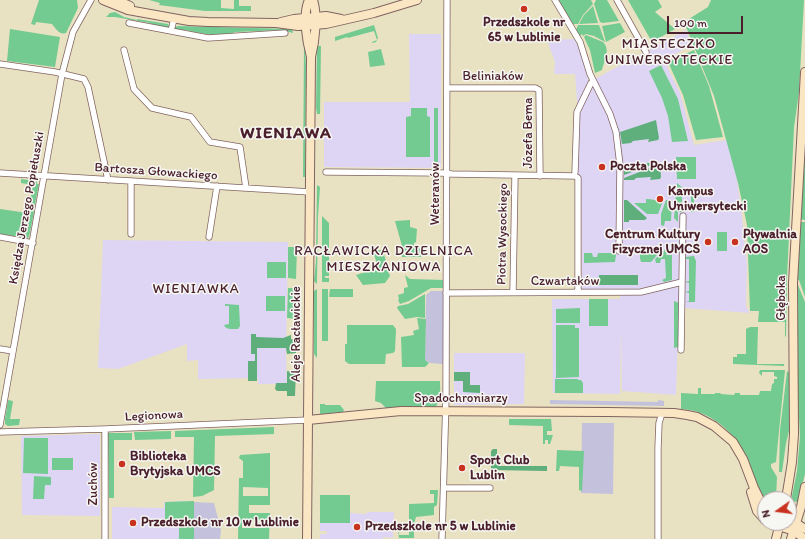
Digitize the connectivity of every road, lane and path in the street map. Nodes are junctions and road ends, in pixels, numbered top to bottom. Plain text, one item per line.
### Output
1 (91, 0) edge
2 (103, 0) edge
3 (117, 0) edge
4 (308, 0) edge
5 (313, 0) edge
6 (418, 0) edge
7 (447, 0) edge
8 (555, 0) edge
9 (617, 0) edge
10 (137, 11) junction
11 (174, 19) junction
12 (310, 21) junction
13 (129, 23) dead end
14 (171, 31) junction
15 (285, 33) dead end
16 (124, 50) dead end
17 (646, 52) dead end
18 (0, 64) edge
19 (805, 72) edge
20 (62, 74) junction
21 (591, 83) dead end
22 (805, 85) edge
23 (447, 88) junction
24 (539, 90) joint
25 (326, 172) dead end
26 (0, 174) edge
27 (447, 174) junction
28 (577, 175) junction
29 (44, 176) junction
30 (515, 176) junction
31 (540, 176) junction
32 (108, 180) junction
33 (131, 181) junction
34 (217, 186) junction
35 (246, 188) junction
36 (310, 192) junction
37 (683, 216) dead end
38 (131, 234) dead end
39 (209, 236) dead end
40 (0, 237) edge
41 (33, 244) junction
42 (619, 250) dead end
43 (682, 282) junction
44 (513, 292) junction
45 (578, 292) junction
46 (446, 294) junction
47 (0, 349) edge
48 (682, 350) dead end
49 (12, 351) junction
50 (446, 411) junction
51 (662, 413) junction
52 (308, 420) junction
53 (0, 425) edge
54 (105, 429) junction
55 (0, 432) edge
56 (747, 471) junction
57 (805, 487) edge
58 (444, 488) junction
59 (490, 488) dead end
60 (787, 491) edge
61 (757, 493) edge
62 (801, 507) junction
63 (757, 511) edge
64 (805, 515) edge
65 (797, 518) edge
66 (796, 531) edge
67 (105, 539) edge
68 (307, 539) edge
69 (442, 539) edge
70 (658, 539) edge
71 (805, 539) edge

1 - 20 street, Księdza Jerzego Popiełuszki
2 - 10 street
3 - 10 street
4 - 12 street, Aleje Racławickie
5 - 12 street, Aleje Racławickie
6 - 12 street
7 - 23 street, Weteranów
8 - 42 street
9 - 17 street
10 - 11 street
11 - 12 street
11 - 14 street
12 - 36 street, Aleje Racławickie
13 - 14 street
14 - 15 street
16 - 35 street
18 - 20 street
19 - 22 street, Głęboka
20 - 29 street, Księdza Jerzego Popiełuszki
20 - 32 street
21 - 28 street
22 - 60 street, Głęboka
23 - 24 street, Beliniaków
23 - 27 street, Weteranów
24 - 31 street, Józefa Bema
25 - 27 street
26 - 29 street, Bartosza Głowackiego
27 - 30 street
27 - 46 street, Weteranów
28 - 31 street
28 - 45 street
29 - 32 street, Bartosza Głowackiego
29 - 41 street, Księdza Jerzego Popiełuszki
30 - 31 street
30 - 44 street, Piotra Wysockiego
32 - 33 street, Bartosza Głowackiego
33 - 34 street, Bartosza Głowackiego
33 - 38 street
34 - 35 street, Bartosza Głowackiego
34 - 39 street
35 - 36 street, Bartosza Głowackiego
36 - 52 street, Aleje Racławickie
37 - 43 street
40 - 41 street
41 - 49 street, Księdza Jerzego Popiełuszki
43 - 45 street, Czwartaków
43 - 48 street
44 - 45 street, Czwartaków
44 - 46 street, Czwartaków
46 - 50 street, Weteranów
47 - 49 street
49 - 53 street, Księdza Jerzego Popiełuszki
50 - 51 street, Spadochroniarzy
50 - 52 street, Spadochroniarzy
50 - 58 street, Weteranów
51 - 56 street, Spadochroniarzy
51 - 70 street
52 - 54 street, Legionowa
52 - 68 street, Aleje Racławickie
54 - 55 street, Legionowa
54 - 67 street, Zuchów
56 - 61 street
56 - 63 street
57 - 62 street
58 - 59 street
58 - 69 street, Weteranów
62 - 64 street
62 - 65 street
66 - 71 street

